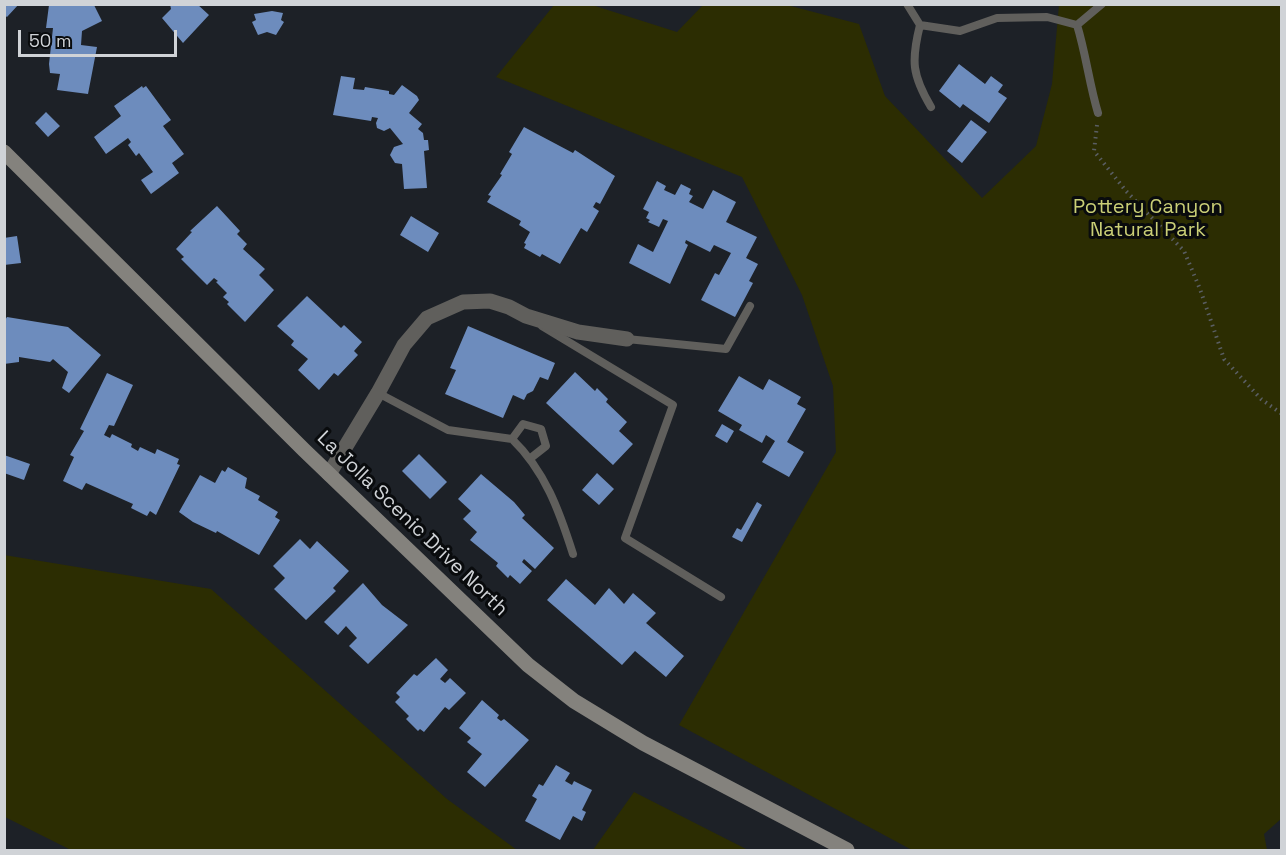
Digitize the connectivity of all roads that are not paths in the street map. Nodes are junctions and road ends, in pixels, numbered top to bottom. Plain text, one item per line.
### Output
1 (907, 4) edge
2 (1102, 4) edge
3 (920, 25) junction
4 (1077, 25) junction
5 (931, 107) dead end
6 (1098, 113) road end
7 (4, 152) edge
8 (750, 306) dead end
9 (526, 316) junction
10 (627, 339) joint
11 (378, 393) junction
12 (512, 439) junction
13 (532, 458) junction
14 (329, 474) junction
15 (573, 554) dead end
16 (722, 597) dead end
17 (847, 850) edge

1 - 3 lane
2 - 4 lane
3 - 4 lane
3 - 5 lane
4 - 6 lane
7 - 14 main road, La Jolla Scenic Drive North
8 - 10 lane
9 - 10 street
9 - 11 street
9 - 16 lane
11 - 12 lane
11 - 14 street
12 - 13 lane
12 - 13 lane
13 - 15 lane
14 - 17 main road, La Jolla Scenic Drive North

